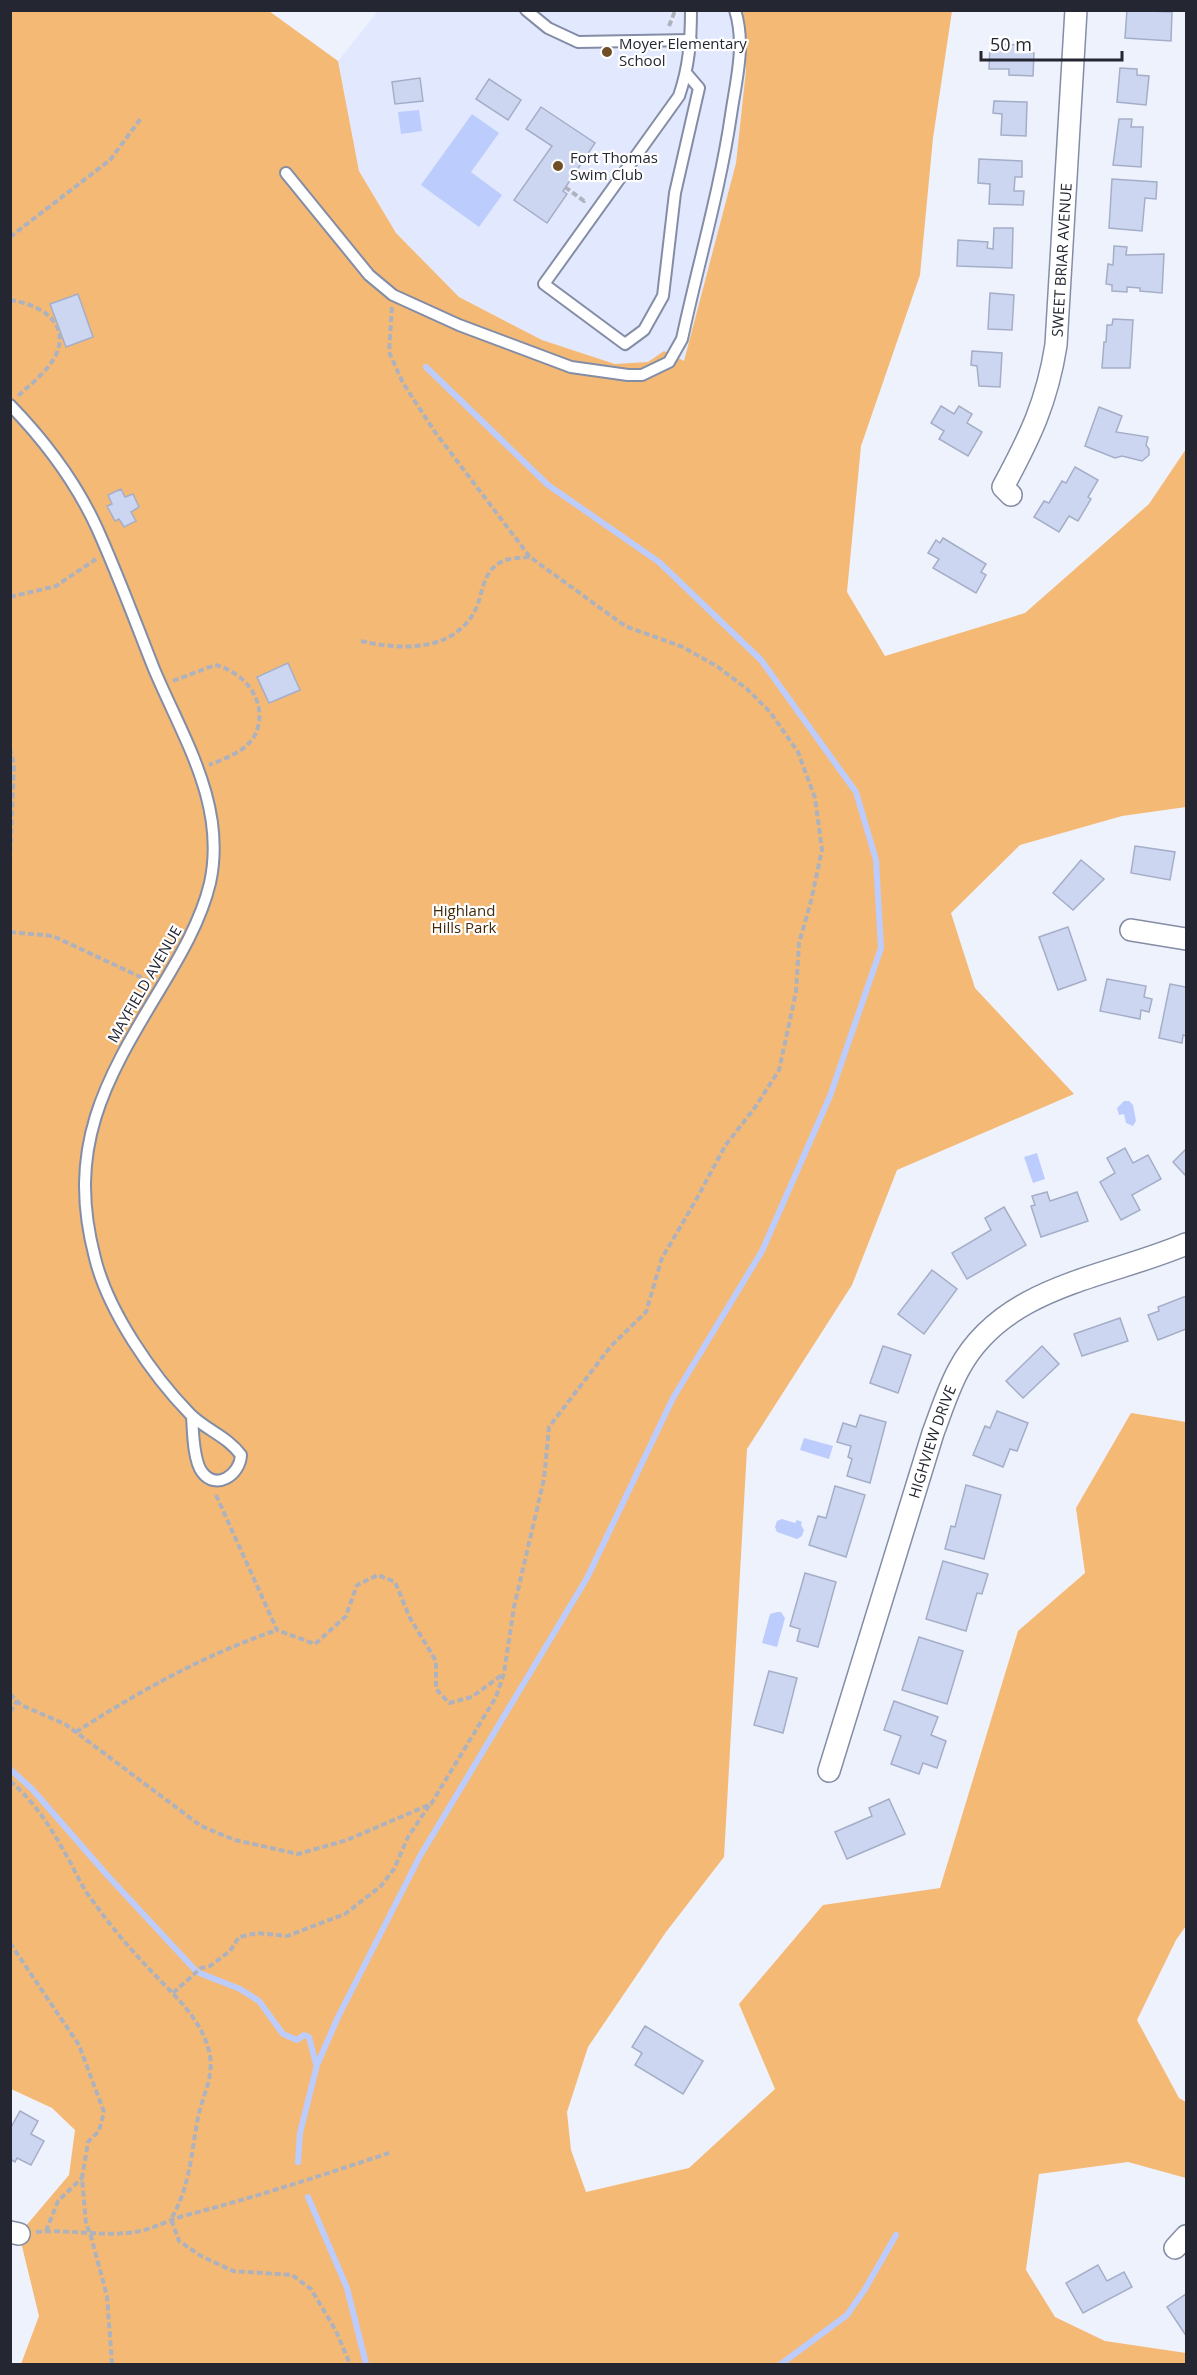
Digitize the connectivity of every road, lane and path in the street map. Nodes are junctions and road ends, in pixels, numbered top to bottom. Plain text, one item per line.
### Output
1 (526, 10) edge
2 (691, 10) edge
3 (735, 10) edge
4 (1076, 10) edge
5 (691, 40) junction
6 (687, 74) junction
7 (142, 117) dead end
8 (286, 173) dead end
9 (565, 187) dead end
10 (588, 196) dead end
11 (589, 201) dead end
12 (582, 210) dead end
13 (10, 237) edge
14 (393, 295) junction
15 (10, 300) edge
16 (14, 401) edge
17 (1011, 495) dead end
18 (106, 552) junction
19 (531, 557) junction
20 (10, 597) edge
21 (361, 641) dead end
22 (162, 685) junction
23 (10, 748) edge
24 (200, 769) junction
25 (10, 863) edge
26 (1131, 930) dead end
27 (10, 932) edge
28 (1186, 939) edge
29 (162, 987) junction
30 (1186, 1244) edge
31 (192, 1416) junction
32 (209, 1478) junction
33 (277, 1630) junction
34 (504, 1673) junction
35 (10, 1694) edge
36 (17, 1701) junction
37 (10, 1712) edge
38 (75, 1732) junction
39 (829, 1772) dead end
40 (10, 1781) edge
41 (431, 1804) junction
42 (10, 1943) edge
43 (173, 1993) junction
44 (388, 2153) dead end
45 (82, 2178) junction
46 (171, 2219) junction
47 (46, 2231) junction
48 (15, 2233) edge
49 (90, 2234) junction
50 (112, 2364) edge
51 (350, 2364) edge

1 - 5 lane
2 - 5 lane
3 - 14 lane
4 - 17 street, SWEET BRIAR AVENUE
5 - 6 lane
6 - 6 lane
7 - 13 path
8 - 14 lane
9 - 10 path
11 - 12 path
14 - 19 path
15 - 16 path
16 - 18 lane, MAYFIELD AVENUE
18 - 20 path
18 - 22 lane, MAYFIELD AVENUE
19 - 21 path
19 - 34 path
22 - 24 lane, MAYFIELD AVENUE
22 - 24 path
23 - 25 path
24 - 29 lane, MAYFIELD AVENUE
26 - 28 street
27 - 29 path
29 - 31 lane, MAYFIELD AVENUE
30 - 39 street, HIGHVIEW DRIVE
31 - 32 lane
31 - 32 lane, MAYFIELD AVENUE
32 - 33 path
33 - 34 path
33 - 38 path
34 - 41 path
35 - 36 path
36 - 37 path
36 - 38 path
38 - 41 path
40 - 43 path
41 - 43 path
42 - 45 path
43 - 46 path
44 - 46 path
45 - 47 path
45 - 49 path
46 - 49 path
46 - 51 path
47 - 48 path
47 - 49 path
49 - 50 path

